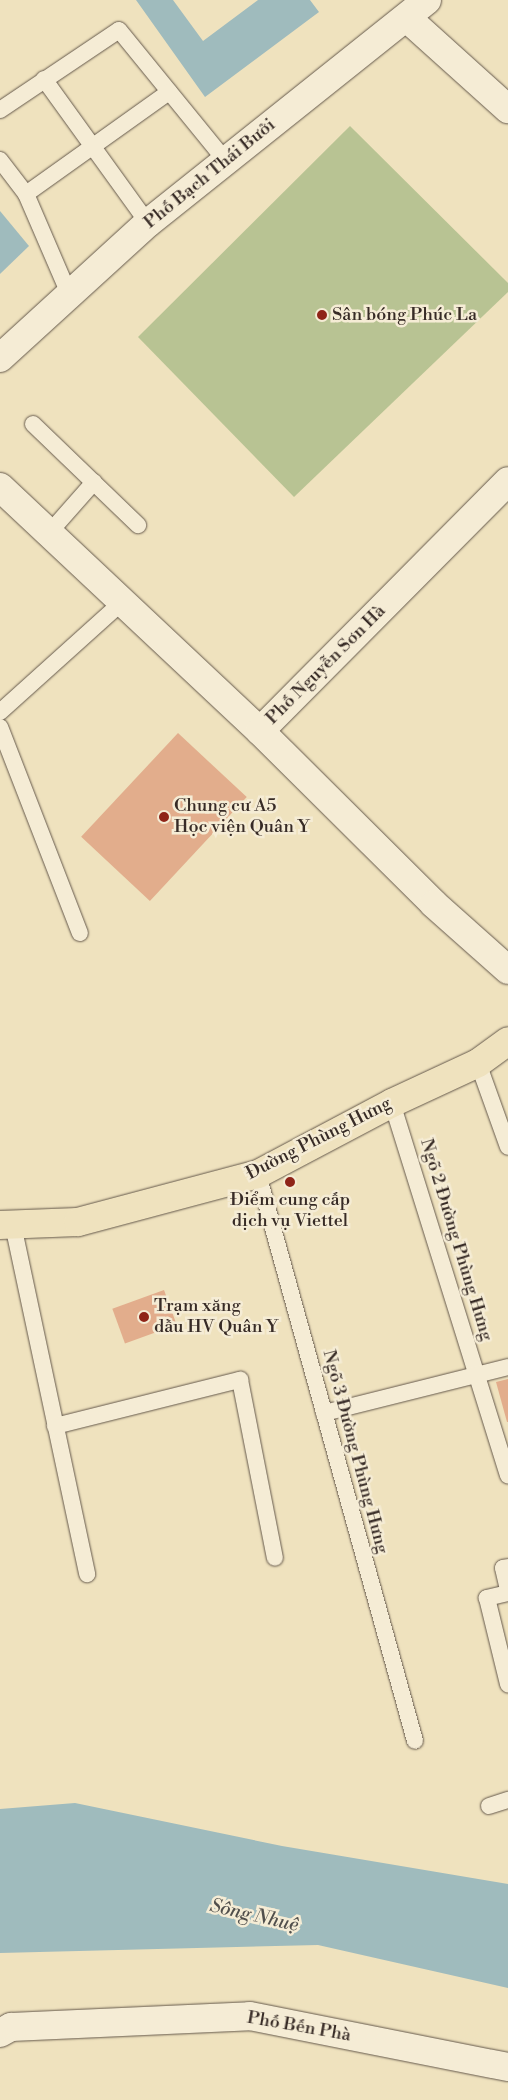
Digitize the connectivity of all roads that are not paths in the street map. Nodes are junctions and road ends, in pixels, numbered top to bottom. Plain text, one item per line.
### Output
1 (427, 0) edge
2 (408, 18) junction
3 (44, 79) junction
4 (169, 92) junction
5 (508, 108) edge
6 (0, 110) edge
7 (92, 147) junction
8 (0, 160) edge
9 (225, 160) junction
10 (26, 194) junction
11 (148, 223) junction
12 (69, 294) junction
13 (0, 358) edge
14 (33, 424) dead end
15 (508, 481) edge
16 (94, 482) junction
17 (0, 487) edge
18 (138, 525) dead end
19 (49, 534) junction
20 (122, 602) junction
21 (0, 712) edge
22 (0, 727) edge
23 (260, 731) junction
24 (80, 933) dead end
25 (508, 970) edge
26 (508, 1041) edge
27 (478, 1063) junction
28 (392, 1103) junction
29 (508, 1147) edge
30 (258, 1174) junction
31 (6, 1225) edge
32 (508, 1367) edge
33 (477, 1376) junction
34 (324, 1413) junction
35 (55, 1426) junction
36 (508, 1475) edge
37 (275, 1558) dead end
38 (508, 1567) edge
39 (87, 1574) dead end
40 (508, 1591) edge
41 (508, 1684) edge
42 (415, 1741) dead end
43 (508, 1800) edge
44 (489, 1806) dead end
45 (0, 2033) edge
46 (508, 2067) edge

1 - 2 street, Phố Bạch Thái Bưởi
2 - 5 street
2 - 9 street, Phố Bạch Thái Bưởi
3 - 4 lane
3 - 6 lane
3 - 7 lane
4 - 7 lane
4 - 9 lane
7 - 10 lane
7 - 11 lane
8 - 10 lane
9 - 11 street, Phố Bạch Thái Bưởi
10 - 12 lane
11 - 12 street, Phố Bạch Thái Bưởi
12 - 13 street, Phố Bạch Thái Bưởi
14 - 16 lane
15 - 23 street, Phố Nguyễn Sơn Hà
16 - 18 lane
16 - 19 lane
17 - 19 street
19 - 20 street
20 - 21 lane
20 - 23 street
22 - 24 lane
23 - 25 street, Phố Nguyễn Sơn Hà
26 - 27 main road, Đường Phùng Hưng
27 - 28 main road, Đường Phùng Hưng
27 - 29 lane
28 - 30 main road, Đường Phùng Hưng
28 - 33 lane, Ngõ 2 Đường Phùng Hưng
30 - 31 main road, Đường Phùng Hưng
30 - 34 lane, Ngõ 3 Đường Phùng Hưng
31 - 35 lane
32 - 33 lane
33 - 34 lane
33 - 36 lane, Ngõ 2 Đường Phùng Hưng
34 - 42 lane, Ngõ 3 Đường Phùng Hưng
35 - 37 lane
35 - 39 lane
38 - 40 lane
40 - 41 lane
43 - 44 lane
45 - 46 street, Phố Bến Phà

